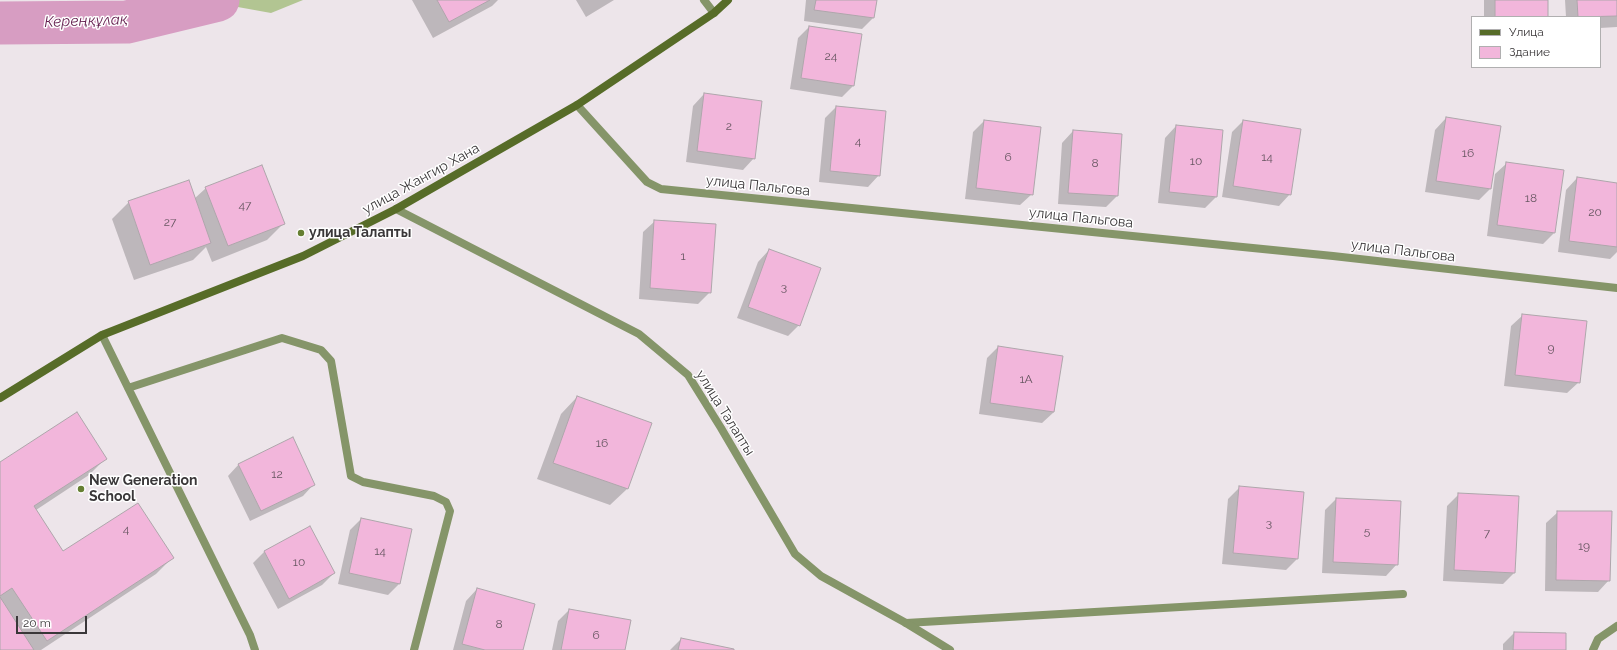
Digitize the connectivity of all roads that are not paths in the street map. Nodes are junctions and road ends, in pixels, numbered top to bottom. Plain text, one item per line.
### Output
1 (704, 0) edge
2 (728, 0) edge
3 (714, 13) junction
4 (577, 105) junction
5 (396, 209) junction
6 (1617, 288) edge
7 (102, 335) junction
8 (128, 388) junction
9 (0, 398) edge
10 (1404, 594) dead end
11 (906, 623) junction
12 (1617, 626) edge
13 (255, 650) edge
14 (414, 650) edge
15 (950, 650) edge
16 (1593, 650) edge

1 - 3 street
2 - 3 street, улица Жангир Хана
3 - 4 street, улица Жангир Хана
4 - 5 street, улица Жангир Хана
4 - 6 street, улица Пальгова
5 - 7 street, улица Жангир Хана
5 - 11 street, улица Талапты
7 - 8 street
7 - 9 street, улица Жангир Хана
8 - 13 street
8 - 14 street
10 - 11 street
11 - 15 street, улица Талапты
12 - 16 street

